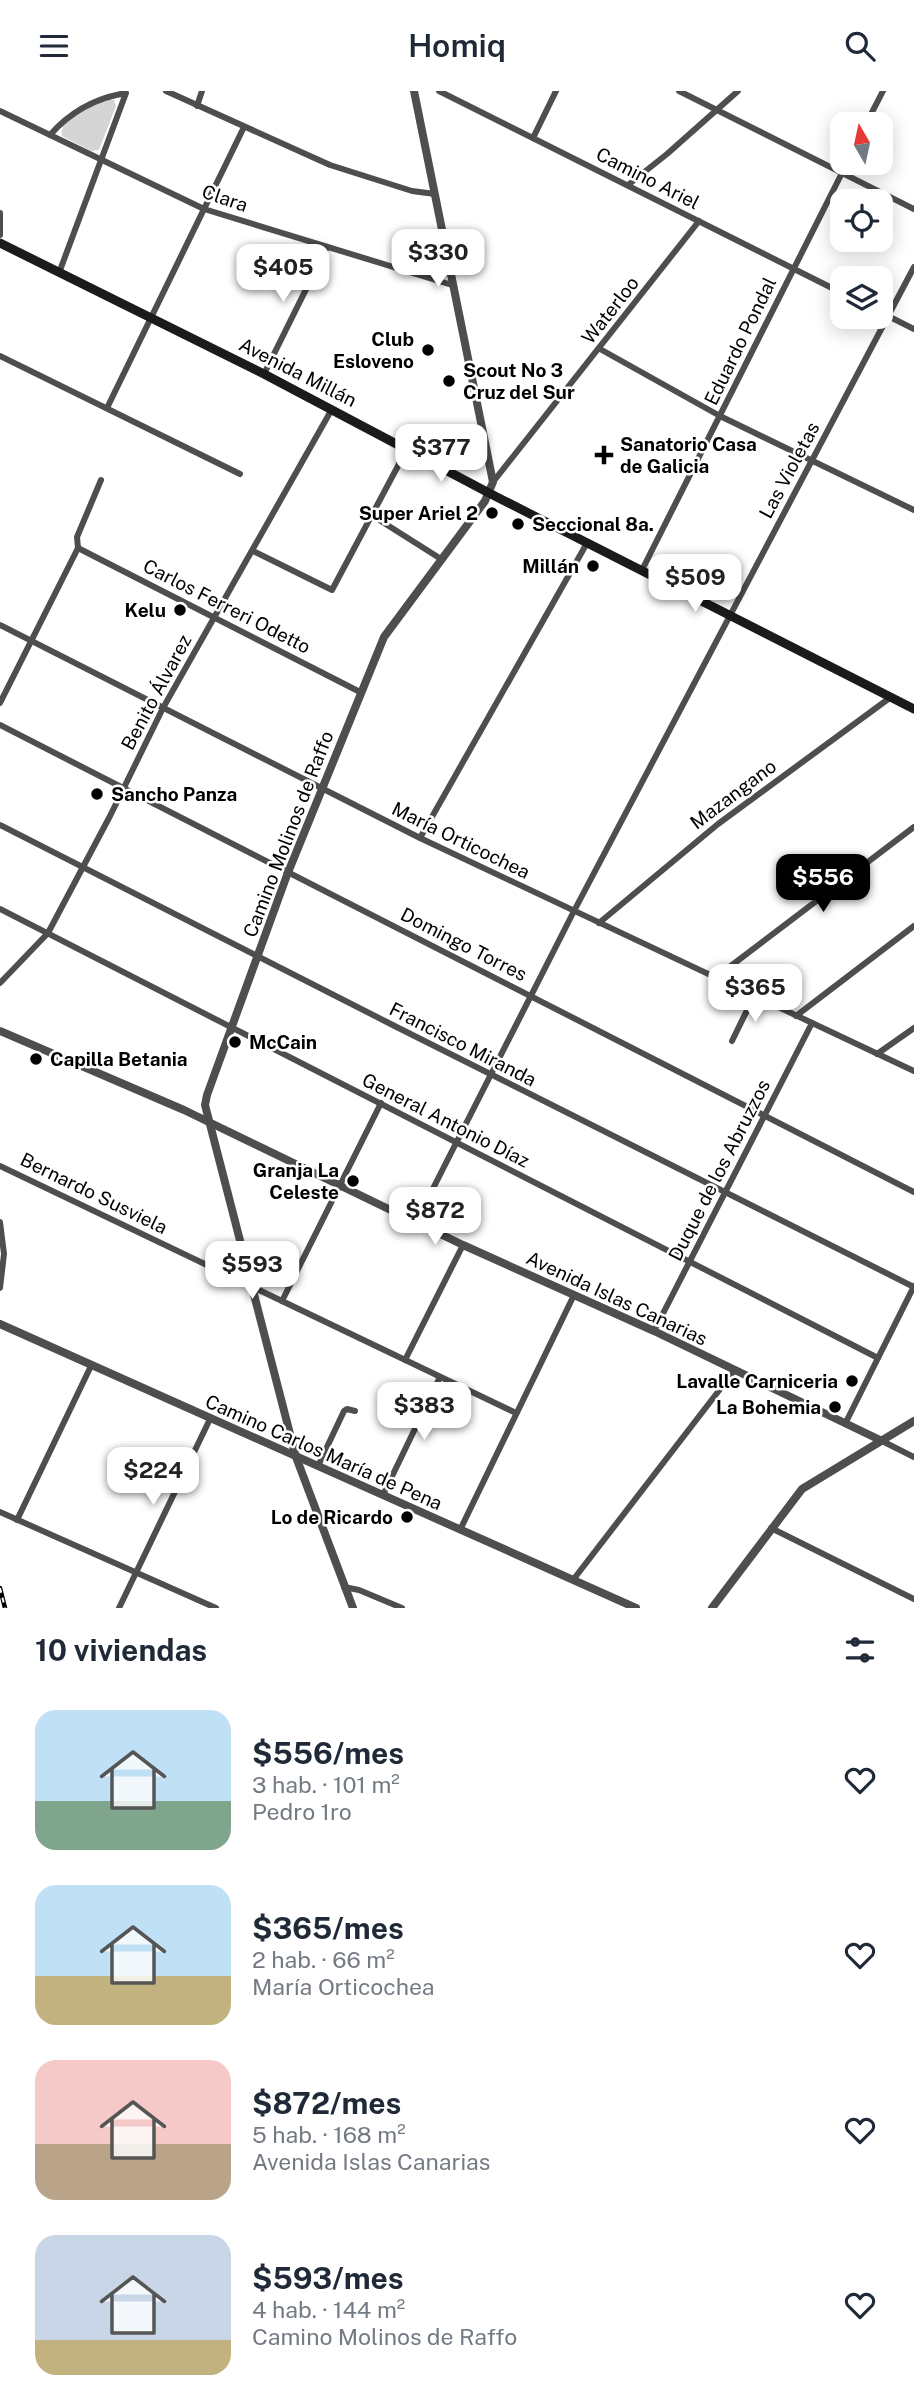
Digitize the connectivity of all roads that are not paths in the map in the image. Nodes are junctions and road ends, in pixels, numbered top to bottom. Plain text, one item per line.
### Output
1 (166, 91) edge
2 (202, 91) edge
3 (414, 91) edge
4 (439, 91) edge
5 (556, 91) edge
6 (679, 91) edge
7 (738, 91) edge
8 (883, 91) edge
9 (126, 92) edge
10 (197, 106) junction
11 (717, 110) junction
12 (0, 111) edge
13 (872, 112) edge
14 (244, 127) junction
15 (50, 135) junction
16 (533, 138) junction
17 (101, 159) junction
18 (830, 167) edge
19 (841, 175) edge
20 (846, 175) edge
21 (628, 185) junction
22 (435, 194) junction
23 (204, 209) junction
24 (914, 209) edge
25 (0, 213) edge
26 (699, 221) junction
27 (0, 235) edge
28 (0, 243) edge
29 (327, 247) junction
30 (914, 267) edge
31 (793, 269) junction
32 (59, 273) junction
33 (452, 285) junction
34 (830, 287) edge
35 (893, 307) edge
36 (151, 318) junction
37 (893, 318) edge
38 (881, 329) edge
39 (914, 329) edge
40 (600, 349) junction
41 (0, 356) edge
42 (264, 374) junction
43 (107, 408) junction
44 (332, 409) junction
45 (720, 416) junction
46 (407, 449) junction
47 (811, 460) junction
48 (240, 474) dead end
49 (101, 481) dead end
50 (493, 482) junction
51 (489, 493) junction
52 (914, 510) edge
53 (373, 516) junction
54 (587, 543) junction
55 (78, 548) junction
56 (253, 551) junction
57 (441, 559) junction
58 (642, 570) junction
59 (731, 616) junction
60 (215, 618) junction
61 (0, 625) edge
62 (30, 640) junction
63 (360, 692) junction
64 (891, 697) junction
65 (0, 703) edge
66 (163, 708) junction
67 (914, 709) edge
68 (0, 725) edge
69 (124, 788) junction
70 (321, 789) junction
71 (0, 825) edge
72 (914, 827) edge
73 (420, 838) junction
74 (82, 867) junction
75 (289, 872) junction
76 (0, 909) edge
77 (574, 911) junction
78 (599, 923) junction
79 (914, 926) edge
80 (48, 933) junction
81 (258, 955) junction
82 (715, 978) junction
83 (0, 983) edge
84 (531, 996) junction
85 (754, 996) junction
86 (796, 1016) junction
87 (812, 1023) junction
88 (231, 1027) junction
89 (914, 1028) edge
90 (0, 1031) edge
91 (732, 1041) dead end
92 (877, 1054) junction
93 (914, 1072) edge
94 (491, 1076) junction
95 (381, 1103) junction
96 (764, 1117) junction
97 (208, 1121) junction
98 (456, 1144) junction
99 (0, 1166) edge
100 (340, 1185) junction
101 (914, 1192) edge
102 (725, 1193) junction
103 (0, 1222) edge
104 (416, 1222) junction
105 (463, 1245) junction
106 (689, 1262) junction
107 (251, 1286) junction
108 (914, 1287) edge
109 (0, 1288) edge
110 (574, 1295) junction
111 (282, 1301) junction
112 (0, 1324) edge
113 (654, 1331) junction
114 (878, 1358) junction
115 (405, 1360) junction
116 (91, 1366) junction
117 (734, 1371) junction
118 (440, 1377) junction
119 (355, 1411) dead end
120 (516, 1413) junction
121 (211, 1419) junction
122 (914, 1421) edge
123 (845, 1424) junction
124 (880, 1440) junction
125 (296, 1457) junction
126 (914, 1457) edge
127 (318, 1466) junction
128 (383, 1495) junction
129 (0, 1512) edge
130 (17, 1520) junction
131 (771, 1528) junction
132 (460, 1529) junction
133 (136, 1572) junction
134 (573, 1580) junction
135 (344, 1587) junction
136 (914, 1599) edge
137 (119, 1608) edge
138 (216, 1608) edge
139 (352, 1608) edge
140 (402, 1608) edge
141 (636, 1608) edge
142 (712, 1608) edge

1 - 10 street
2 - 10 street
3 - 22 street
4 - 16 street, Camino Ariel
5 - 16 street
6 - 11 street
7 - 11 street
8 - 13 street
9 - 15 street
9 - 17 street
10 - 14 street
11 - 18 street
11 - 21 street
12 - 15 street, Clara
14 - 22 street
14 - 23 street
15 - 17 street, Clara
16 - 21 street, Camino Ariel
17 - 23 street, Clara
17 - 32 street
19 - 31 street, Eduardo Pondal
20 - 24 street
21 - 26 street, Camino Ariel
22 - 33 street
23 - 29 street, Clara
23 - 36 street
25 - 27 street
26 - 31 street, Camino Ariel
26 - 40 street, Waterloo
28 - 32 main road, Avenida Millán
29 - 33 street, Clara
29 - 42 street
30 - 35 street, Las Violetas
31 - 34 street, Camino Ariel
31 - 45 street, Eduardo Pondal
32 - 36 main road, Avenida Millán
33 - 50 street
36 - 42 main road, Avenida Millán
36 - 43 street
37 - 39 street
38 - 47 street, Las Violetas
40 - 45 street
40 - 50 street, Waterloo
41 - 43 street
42 - 44 main road, Avenida Millán
43 - 48 street
44 - 46 main road, Avenida Millán
44 - 56 street, Benito Álvarez
45 - 47 street
45 - 58 street, Eduardo Pondal
46 - 51 main road, Avenida Millán
46 - 53 street
47 - 52 street
47 - 59 street, Las Violetas
49 - 55 street
50 - 51 street, Camino Molinos de Raffo
51 - 54 main road, Avenida Millán
51 - 57 street, Camino Molinos de Raffo
53 - 56 street
53 - 57 street
54 - 58 main road, Avenida Millán
54 - 73 street
55 - 60 street, Carlos Ferreri Odetto
55 - 62 street
56 - 60 street, Benito Álvarez
57 - 63 street, Camino Molinos de Raffo
58 - 59 main road, Avenida Millán
59 - 64 main road, Avenida Millán
59 - 77 street, Las Violetas
60 - 63 street, Carlos Ferreri Odetto
60 - 66 street, Benito Álvarez
61 - 62 street, María Orticochea
62 - 65 street
62 - 66 street, María Orticochea
63 - 70 street, Camino Molinos de Raffo
64 - 67 main road, Avenida Millán
64 - 78 street, Mazangano
66 - 69 street, Benito Álvarez
66 - 70 street, María Orticochea
68 - 69 street, Domingo Torres
69 - 74 street, Benito Álvarez
69 - 75 street, Domingo Torres
70 - 73 street, María Orticochea
70 - 75 street, Camino Molinos de Raffo
71 - 74 street, Francisco Miranda
72 - 82 street
73 - 77 street, María Orticochea
74 - 80 street, Benito Álvarez
74 - 81 street, Francisco Miranda
75 - 81 street, Camino Molinos de Raffo
75 - 84 street, Domingo Torres
76 - 80 street, General Antonio Díaz
77 - 78 street, María Orticochea
77 - 84 street
78 - 82 street, María Orticochea
79 - 86 street
80 - 83 street, Benito Álvarez
80 - 88 street, General Antonio Díaz
81 - 88 street, Camino Molinos de Raffo
81 - 94 street, Francisco Miranda
82 - 85 street, María Orticochea
84 - 94 street
84 - 96 street, Domingo Torres
85 - 86 street, María Orticochea
85 - 91 street
86 - 87 street, María Orticochea
87 - 92 street, María Orticochea
87 - 96 street, Duque de los Abruzzos
88 - 95 street, General Antonio Díaz
88 - 97 street, Camino Molinos de Raffo
89 - 92 street
90 - 97 street, Avenida Islas Canarias
92 - 93 street, María Orticochea
94 - 98 street
94 - 102 street, Francisco Miranda
95 - 98 street, General Antonio Díaz
95 - 100 street
96 - 101 street, Domingo Torres
96 - 102 street, Duque de los Abruzzos
97 - 100 street, Avenida Islas Canarias
97 - 107 street, Camino Molinos de Raffo
98 - 104 street
98 - 106 street, General Antonio Díaz
99 - 107 street, Bernardo Susviela
100 - 104 street, Avenida Islas Canarias
100 - 111 street
102 - 106 street, Duque de los Abruzzos
102 - 108 street, Francisco Miranda
103 - 109 street
104 - 105 street, Avenida Islas Canarias
105 - 110 street, Avenida Islas Canarias
105 - 115 street
106 - 113 street, Duque de los Abruzzos
106 - 114 street, General Antonio Díaz
107 - 111 street, Bernardo Susviela
107 - 125 street, Camino Molinos de Raffo
108 - 114 street
110 - 113 street, Avenida Islas Canarias
110 - 120 street
111 - 115 street, Bernardo Susviela
112 - 116 street, Camino Carlos María de Pena
113 - 117 street, Avenida Islas Canarias
114 - 123 street
115 - 118 street, Bernardo Susviela
116 - 121 street, Camino Carlos María de Pena
116 - 130 street
117 - 123 street, Avenida Islas Canarias
117 - 134 street
118 - 120 street, Bernardo Susviela
118 - 128 street
119 - 127 street
120 - 132 street
121 - 125 street, Camino Carlos María de Pena
121 - 133 street
122 - 124 street
123 - 124 street, Avenida Islas Canarias
124 - 126 street, Avenida Islas Canarias
124 - 131 street
125 - 127 street, Camino Carlos María de Pena
125 - 135 street, Camino Molinos de Raffo
127 - 128 street, Camino Carlos María de Pena
128 - 132 street, Camino Carlos María de Pena
129 - 130 street
130 - 133 street
131 - 136 street
131 - 142 street
132 - 134 street, Camino Carlos María de Pena
133 - 137 street
133 - 138 street
134 - 141 street, Camino Carlos María de Pena
135 - 139 street, Camino Molinos de Raffo
135 - 140 street

